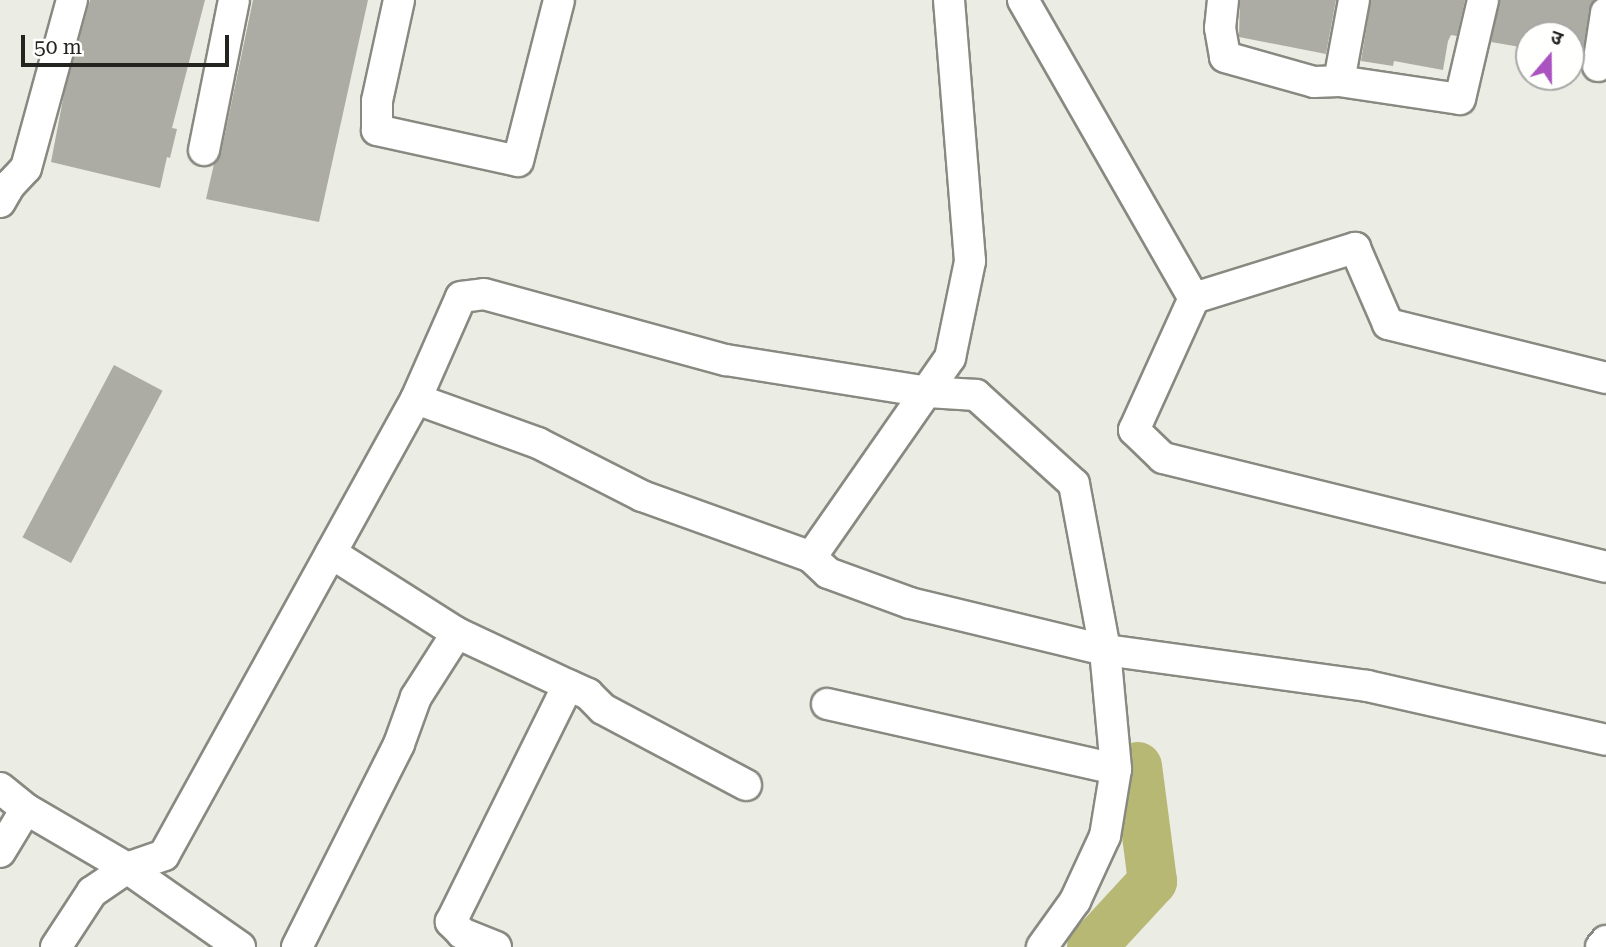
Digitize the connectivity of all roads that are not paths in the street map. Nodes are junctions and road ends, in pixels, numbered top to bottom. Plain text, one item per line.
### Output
1 (72, 0) edge
2 (234, 0) edge
3 (399, 0) edge
4 (559, 0) edge
5 (949, 0) edge
6 (1023, 0) edge
7 (1223, 0) edge
8 (1354, 0) edge
9 (1483, 0) edge
10 (1606, 13) edge
11 (1598, 66) dead end
12 (1339, 82) junction
13 (204, 150) dead end
14 (3, 190) edge
15 (1194, 298) junction
16 (1606, 378) edge
17 (928, 392) junction
18 (416, 399) junction
19 (331, 553) junction
20 (811, 558) junction
21 (1606, 567) edge
22 (457, 633) junction
23 (1105, 650) junction
24 (568, 685) junction
25 (827, 704) dead end
26 (1606, 740) edge
27 (1116, 769) junction
28 (746, 785) dead end
29 (0, 788) edge
30 (26, 810) junction
31 (0, 852) edge
32 (127, 868) junction
33 (1606, 941) edge
34 (57, 947) edge
35 (240, 947) edge
36 (297, 947) edge
37 (496, 947) edge
38 (1042, 947) edge
39 (1601, 947) edge

1 - 14 street
2 - 13 street
3 - 4 street
5 - 17 street
6 - 15 street
7 - 12 street
8 - 12 street
9 - 12 street
10 - 11 street
15 - 16 street
15 - 21 street
17 - 18 street
17 - 20 street
17 - 23 street
18 - 19 street
18 - 20 street
19 - 22 street
19 - 32 street
20 - 23 street
22 - 24 street
22 - 36 street
23 - 26 street
23 - 27 street
24 - 28 street
24 - 37 street
25 - 27 street
27 - 38 street
29 - 30 street
30 - 31 street
30 - 32 street
32 - 34 street
32 - 35 street
33 - 39 street

